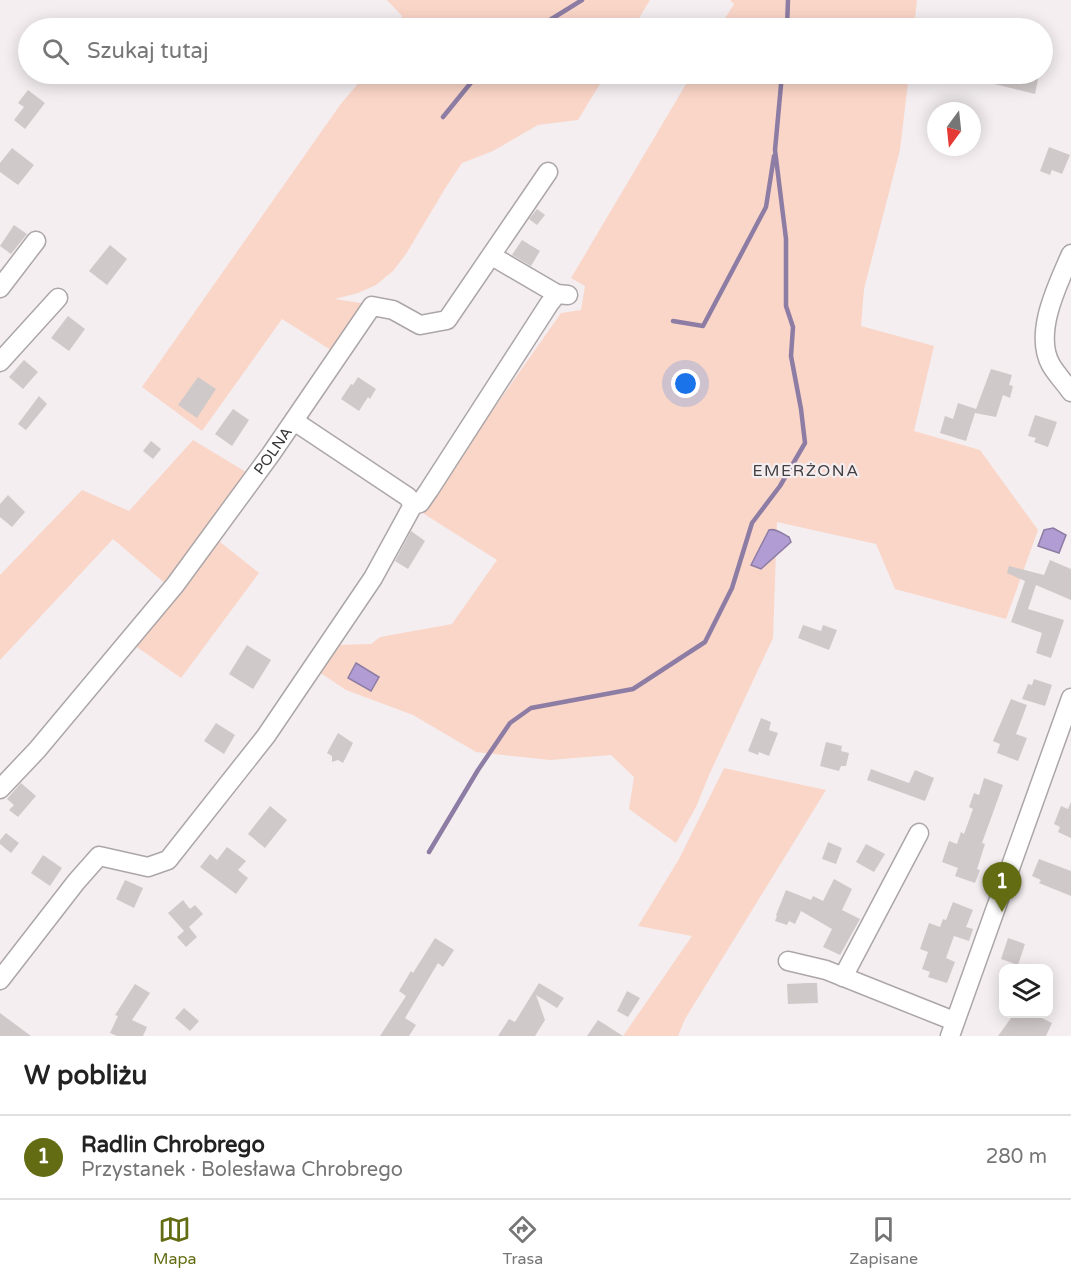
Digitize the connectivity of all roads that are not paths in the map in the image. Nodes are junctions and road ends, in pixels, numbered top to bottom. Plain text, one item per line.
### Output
1 (548, 172) dead end
2 (36, 241) dead end
3 (492, 256) junction
4 (1070, 261) edge
5 (0, 288) edge
6 (58, 298) dead end
7 (0, 362) edge
8 (1071, 392) edge
9 (294, 421) junction
10 (413, 506) junction
11 (1071, 698) edge
12 (0, 789) edge
13 (919, 833) dead end
14 (788, 961) dead end
15 (843, 977) junction
16 (0, 980) edge
17 (952, 1029) edge

1 - 3 street, POLNA
2 - 5 street
3 - 9 street, POLNA
3 - 10 street
4 - 8 street
6 - 7 street
9 - 10 street
9 - 12 street, POLNA
10 - 16 street
11 - 17 street
13 - 15 street
14 - 15 street
15 - 17 street

